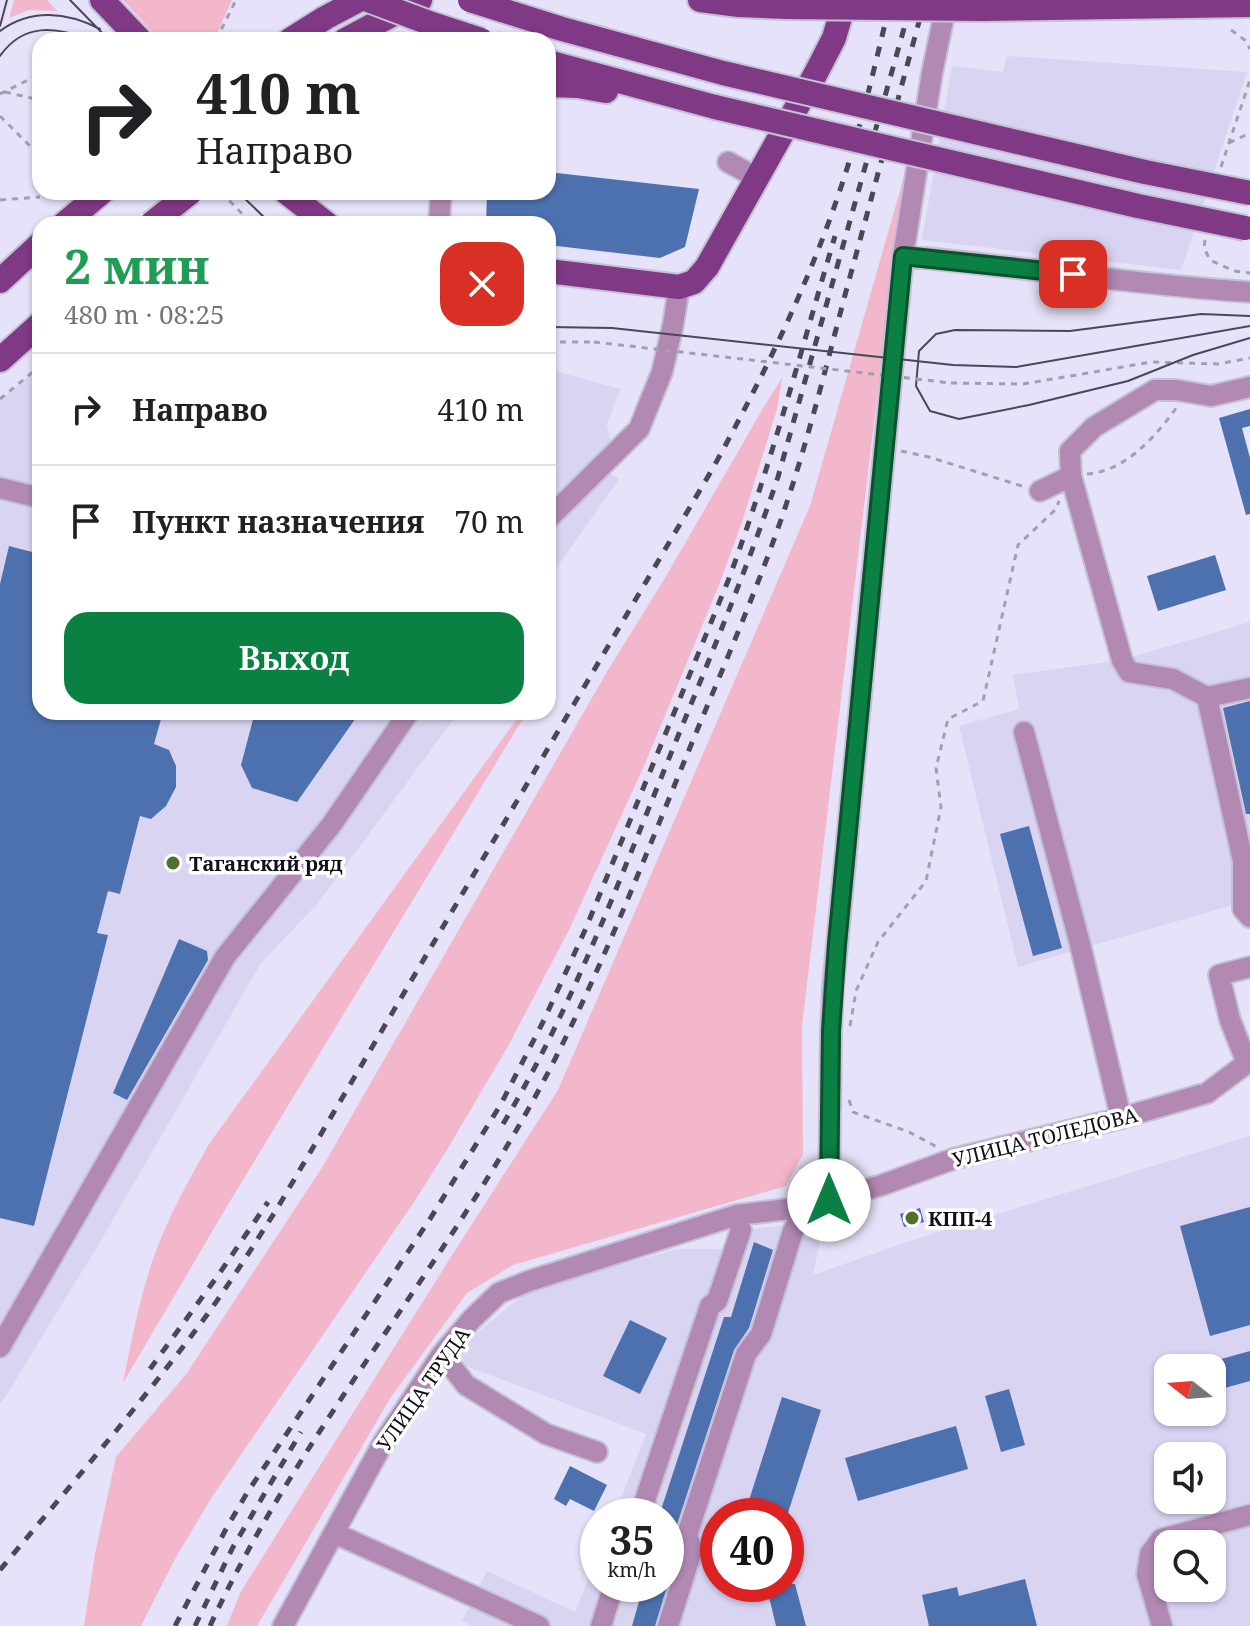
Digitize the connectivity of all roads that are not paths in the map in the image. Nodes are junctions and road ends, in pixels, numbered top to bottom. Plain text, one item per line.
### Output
1 (102, 0) edge
2 (359, 0) edge
3 (368, 0) edge
4 (420, 0) edge
5 (470, 0) edge
6 (700, 0) edge
7 (845, 0) edge
8 (949, 0) edge
9 (487, 4) edge
10 (1250, 5) edge
11 (132, 32) edge
12 (304, 32) edge
13 (360, 32) edge
14 (456, 32) edge
15 (556, 64) edge
16 (556, 85) edge
17 (715, 107) junction
18 (728, 162) dead end
19 (757, 178) junction
20 (1250, 193) edge
21 (92, 200) edge
22 (181, 200) edge
23 (296, 200) edge
24 (74, 216) edge
25 (161, 216) edge
26 (317, 216) edge
27 (1247, 228) edge
28 (32, 251) edge
29 (903, 256) junction
30 (556, 272) edge
31 (0, 281) edge
32 (679, 287) junction
33 (1250, 292) edge
34 (32, 332) edge
35 (0, 360) edge
36 (1250, 387) edge
37 (1071, 476) junction
38 (0, 488) edge
39 (1040, 491) road end
40 (32, 496) edge
41 (556, 511) edge
42 (1250, 688) edge
43 (1207, 697) junction
44 (404, 720) edge
45 (1024, 732) dead end
46 (1246, 860) edge
47 (1250, 917) edge
48 (1250, 967) edge
49 (1248, 1060) edge
50 (1121, 1118) junction
51 (829, 1200) junction
52 (805, 1207) junction
53 (737, 1215) junction
54 (0, 1347) edge
55 (442, 1354) junction
56 (597, 1452) dead end
57 (646, 1498) edge
58 (1250, 1515) edge
59 (334, 1533) junction
60 (609, 1602) edge
61 (283, 1626) edge
62 (539, 1626) edge
63 (601, 1626) edge
64 (668, 1626) edge
65 (1162, 1626) edge

1 - 11 main road
2 - 12 main road
3 - 14 main road, bridge
4 - 13 main road
5 - 9 main road, bridge
6 - 10 main road, bridge
7 - 19 main road
8 - 29 street
9 - 20 main road, bridge
15 - 17 main road
16 - 17 main road
17 - 27 main road, bridge
18 - 19 street
19 - 32 main road
21 - 24 main road
22 - 25 main road, bridge
23 - 26 main road
28 - 31 main road
29 - 33 street
29 - 51 street
30 - 32 main road
32 - 41 street
34 - 35 main road
36 - 37 street
37 - 39 street
37 - 43 street
38 - 40 street
42 - 43 street
43 - 46 street
44 - 54 street
45 - 50 street
46 - 47 street
48 - 49 street
49 - 50 street, УЛИЦА ТОЛЕДОВА
50 - 51 street, УЛИЦА ТОЛЕДОВА
51 - 52 street, УЛИЦА ТРУДА
52 - 53 street, УЛИЦА ТРУДА
52 - 64 street
53 - 55 street, УЛИЦА ТРУДА
53 - 57 street
55 - 56 street
55 - 59 street, УЛИЦА ТРУДА
58 - 65 street
59 - 61 street, УЛИЦА ТРУДА
59 - 62 street
60 - 63 street

